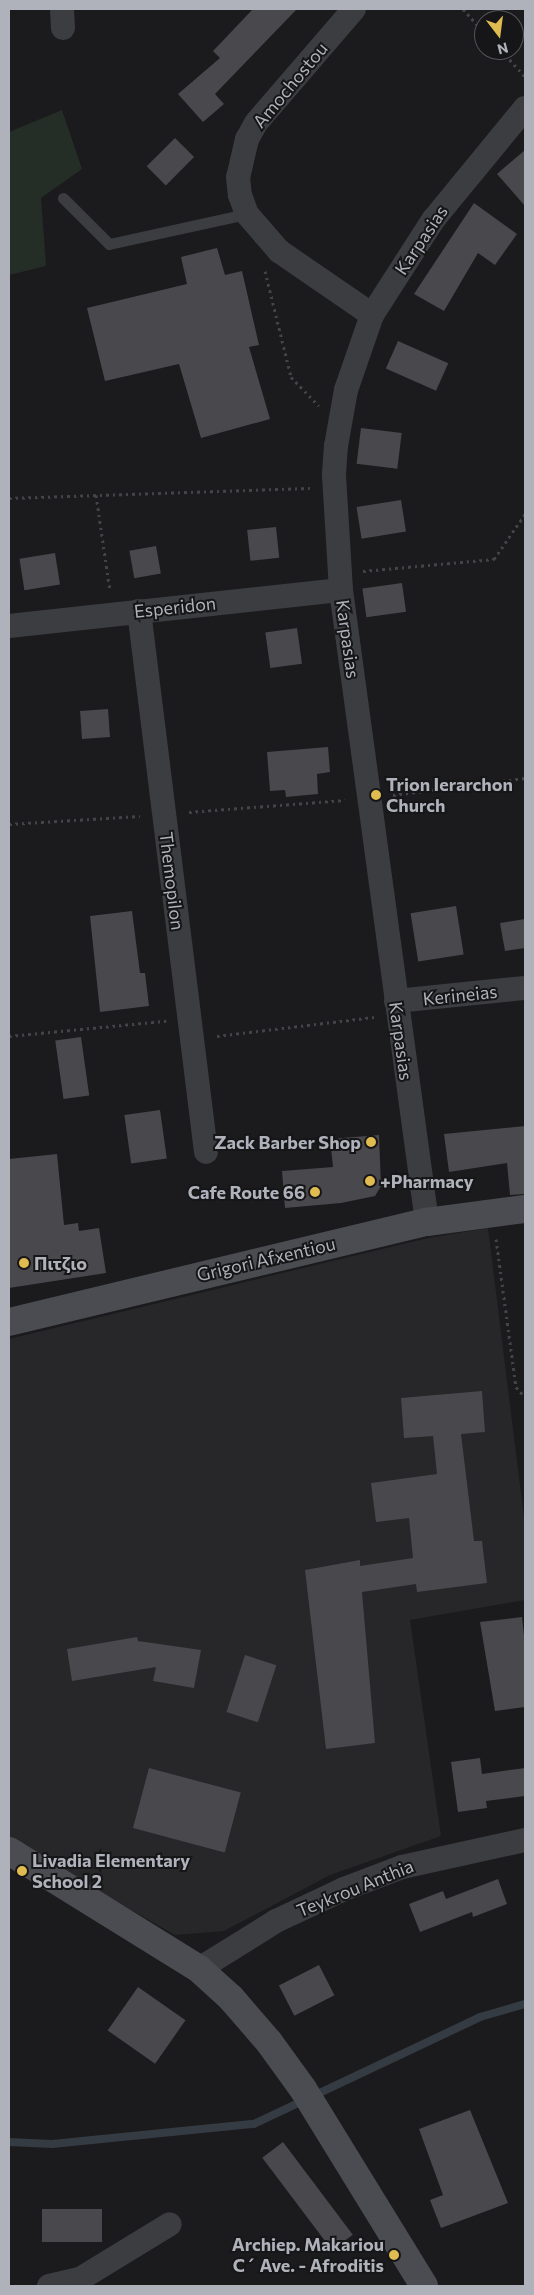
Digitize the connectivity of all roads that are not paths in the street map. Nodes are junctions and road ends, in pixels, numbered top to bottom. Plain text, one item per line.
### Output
1 (354, 9) edge
2 (525, 108) edge
3 (63, 198) dead end
4 (247, 214) junction
5 (372, 316) junction
6 (341, 582) junction
7 (139, 611) junction
8 (9, 626) edge
9 (525, 988) edge
10 (397, 1008) junction
11 (206, 1152) dead end
12 (525, 1209) edge
13 (427, 1222) junction
14 (9, 1322) edge
15 (525, 1840) edge
16 (9, 1851) edge
17 (199, 1969) junction
18 (170, 2224) dead end
19 (49, 2286) edge
20 (424, 2286) edge

1 - 4 street, Amochostou
2 - 5 street, Karpasias
3 - 4 lane
4 - 5 street, Amochostou
5 - 6 street, Karpasias
6 - 7 street, Esperidon
6 - 10 street, Karpasias
7 - 8 street, Esperidon
7 - 11 street, Themopilon
9 - 10 street, Kerineias
10 - 13 street, Karpasias
12 - 13 main road, Grigori Afxentiou
13 - 14 main road, Grigori Afxentiou
15 - 17 street, Teykrou Anthia
16 - 17 main road
17 - 20 main road
18 - 19 street

